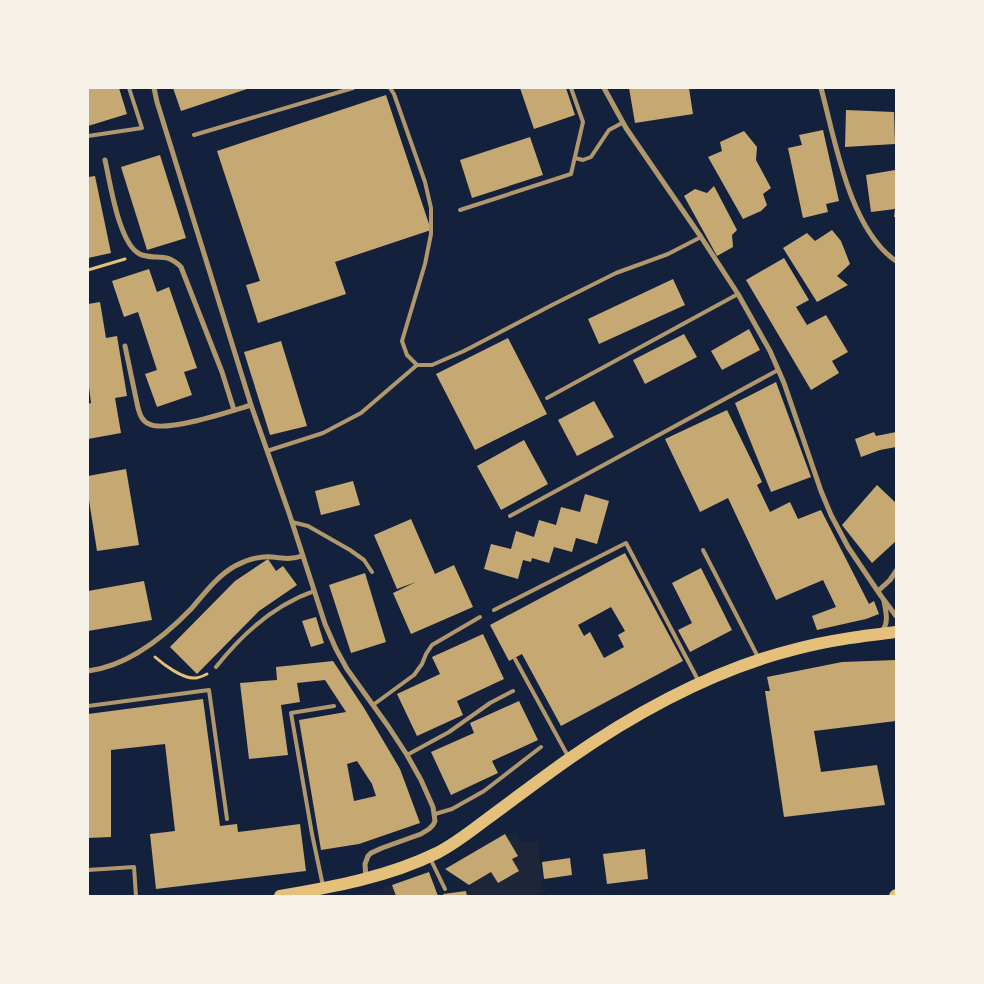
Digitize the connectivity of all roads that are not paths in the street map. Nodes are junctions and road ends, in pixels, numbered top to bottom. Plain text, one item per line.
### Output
1 (129, 88) edge
2 (154, 88) edge
3 (353, 88) edge
4 (390, 88) edge
5 (571, 88) edge
6 (604, 88) edge
7 (821, 88) edge
8 (622, 123) junction
9 (194, 135) dead end
10 (88, 136) edge
11 (575, 158) junction
12 (105, 160) dead end
13 (460, 210) dead end
14 (701, 237) junction
15 (896, 261) edge
16 (738, 294) junction
17 (125, 346) dead end
18 (417, 365) junction
19 (778, 370) junction
20 (547, 398) dead end
21 (251, 405) junction
22 (234, 410) junction
23 (267, 451) junction
24 (510, 516) dead end
25 (292, 522) junction
26 (704, 550) dead end
27 (302, 556) junction
28 (896, 571) edge
29 (372, 572) dead end
30 (314, 591) junction
31 (878, 591) junction
32 (881, 596) junction
33 (494, 610) dead end
34 (896, 616) edge
35 (480, 617) dead end
36 (896, 632) edge
37 (879, 634) junction
38 (856, 637) junction
39 (896, 638) edge
40 (515, 659) dead end
41 (759, 659) junction
42 (216, 667) road end
43 (88, 671) edge
44 (699, 682) junction
45 (513, 691) dead end
46 (372, 705) junction
47 (88, 706) edge
48 (334, 706) dead end
49 (541, 747) dead end
50 (407, 754) junction
51 (569, 759) junction
52 (435, 814) junction
53 (227, 819) dead end
54 (429, 856) junction
55 (88, 870) edge
56 (366, 878) junction
57 (323, 888) junction
58 (445, 889) dead end
59 (136, 896) edge
60 (280, 896) edge

1 - 10 lane
2 - 21 street
3 - 9 lane
4 - 18 lane
5 - 11 lane
6 - 8 street
7 - 15 street
8 - 11 lane
8 - 14 street
11 - 13 lane
12 - 22 street
14 - 16 street
14 - 18 lane
16 - 19 street
16 - 20 lane
17 - 22 street
18 - 23 lane
19 - 24 lane
19 - 31 street
21 - 22 street
21 - 23 street
23 - 25 street
25 - 27 street
25 - 29 lane
26 - 41 lane
27 - 30 street
27 - 43 street
28 - 31 street
30 - 42 lane
30 - 46 street
31 - 32 street
32 - 34 street
32 - 37 street
33 - 44 lane
35 - 46 lane
36 - 37 main road
37 - 38 main road
38 - 39 main road
38 - 41 main road
40 - 51 lane
41 - 44 main road
44 - 51 main road
45 - 50 lane
46 - 50 street
47 - 53 lane
48 - 57 lane
49 - 52 lane
50 - 52 street
51 - 54 main road
52 - 56 street
54 - 56 main road
54 - 58 lane
55 - 59 lane
56 - 57 main road
57 - 60 main road

